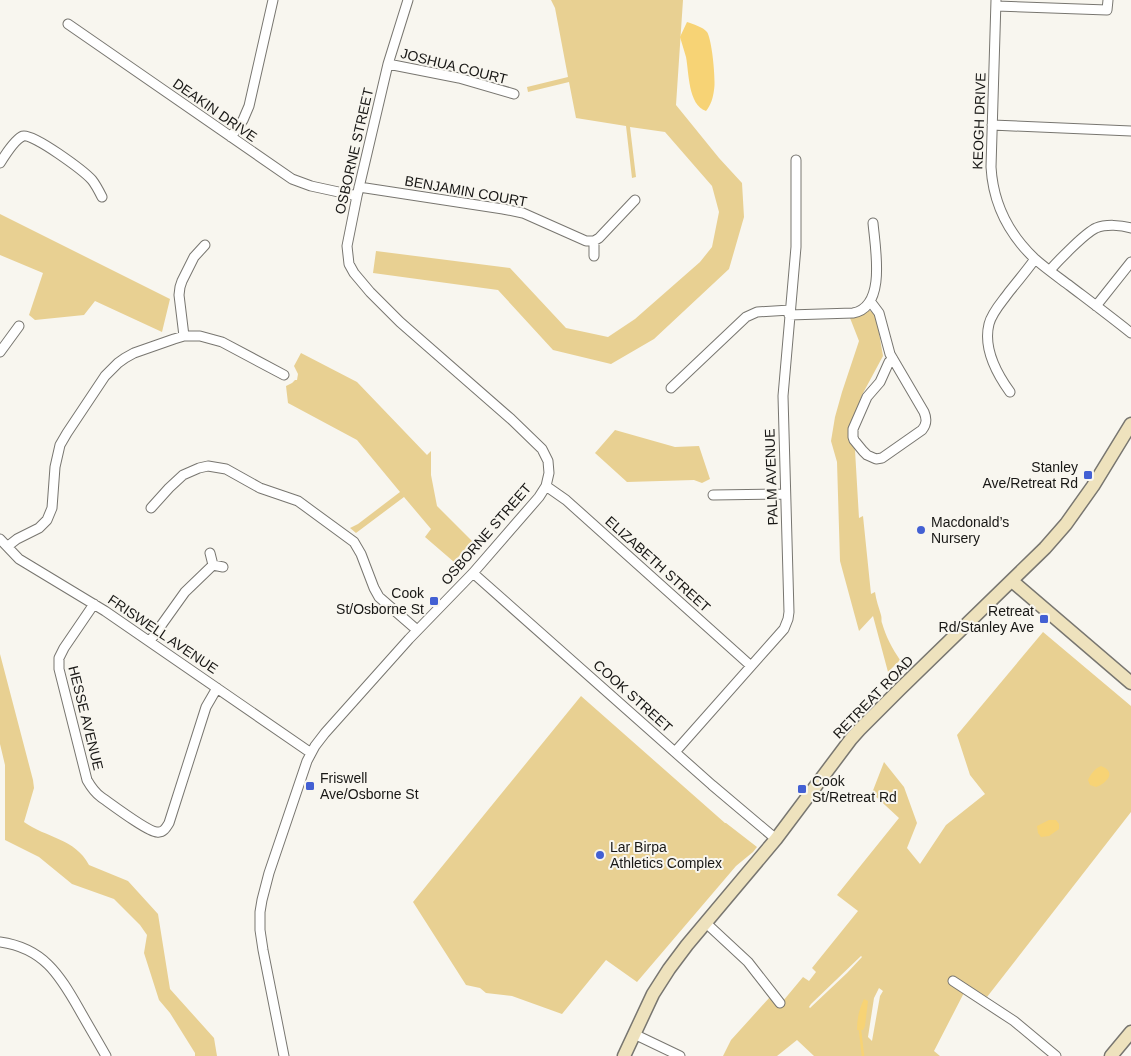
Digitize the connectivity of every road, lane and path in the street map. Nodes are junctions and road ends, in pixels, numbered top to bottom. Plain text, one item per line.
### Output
1 (273, 0) edge
2 (408, 0) edge
3 (1108, 0) edge
4 (996, 3) edge
5 (68, 24) dead end
6 (388, 64) junction
7 (514, 94) dead end
8 (992, 125) junction
9 (1131, 131) edge
10 (231, 137) junction
11 (796, 160) dead end
12 (0, 163) edge
13 (358, 192) junction
14 (102, 197) dead end
15 (635, 200) dead end
16 (873, 223) dead end
17 (1131, 228) edge
18 (594, 241) junction
19 (205, 245) dead end
20 (594, 256) dead end
21 (1035, 259) junction
22 (1131, 262) edge
23 (1050, 270) junction
24 (870, 301) junction
25 (1096, 306) junction
26 (790, 312) junction
27 (19, 326) dead end
28 (1131, 333) edge
29 (184, 336) junction
30 (0, 352) edge
31 (893, 359) junction
32 (284, 375) dead end
33 (671, 388) dead end
34 (1010, 392) dead end
35 (1131, 424) edge
36 (546, 486) junction
37 (785, 494) junction
38 (713, 495) dead end
39 (151, 508) dead end
40 (0, 539) edge
41 (8, 546) junction
42 (210, 553) dead end
43 (212, 565) junction
44 (222, 567) dead end
45 (473, 573) junction
46 (1012, 581) junction
47 (94, 604) junction
48 (417, 630) junction
49 (150, 642) junction
50 (751, 666) junction
51 (1131, 683) edge
52 (217, 688) junction
53 (675, 752) junction
54 (311, 753) junction
55 (776, 839) junction
56 (706, 923) junction
57 (0, 942) edge
58 (953, 981) dead end
59 (780, 1003) dead end
60 (1131, 1032) edge
61 (634, 1034) junction
62 (106, 1056) edge
63 (284, 1056) edge
64 (624, 1056) edge
65 (680, 1056) edge
66 (1056, 1056) edge
67 (1111, 1056) edge

1 - 10 street
2 - 6 street, OSBORNE STREET
3 - 4 street
4 - 8 street, KEOGH DRIVE
5 - 10 street, DEAKIN DRIVE
6 - 7 street, JOSHUA COURT
6 - 13 street, OSBORNE STREET
8 - 9 street
8 - 21 street, KEOGH DRIVE
10 - 13 street, DEAKIN DRIVE
11 - 26 street, PALM AVENUE
12 - 14 street
13 - 18 street, BENJAMIN COURT
13 - 36 street, OSBORNE STREET
15 - 18 street
16 - 24 street
17 - 23 street
18 - 20 street
19 - 29 street
21 - 23 street, KEOGH DRIVE
21 - 34 street
22 - 25 street
23 - 25 street, KEOGH DRIVE
24 - 26 street
24 - 31 street
25 - 28 street, KEOGH DRIVE
26 - 33 street
26 - 37 street, PALM AVENUE
27 - 30 street
29 - 32 street
29 - 41 street
31 - 31 street
35 - 46 street, RETREAT ROAD
36 - 45 street, OSBORNE STREET
36 - 50 street, ELIZABETH STREET
37 - 38 street
37 - 50 street, PALM AVENUE
39 - 48 street
40 - 41 street, FRISWELL AVENUE
41 - 47 street, FRISWELL AVENUE
42 - 43 street
43 - 44 street
43 - 49 street
45 - 48 street, OSBORNE STREET
45 - 53 street, COOK STREET
46 - 51 street
46 - 55 street, RETREAT ROAD
47 - 49 street, FRISWELL AVENUE
47 - 52 street, HESSE AVENUE
48 - 54 street, OSBORNE STREET
49 - 52 street, FRISWELL AVENUE
50 - 53 street, PALM AVENUE
52 - 54 street, FRISWELL AVENUE
53 - 55 street, COOK STREET
54 - 63 street, OSBORNE STREET
55 - 56 street, RETREAT ROAD
56 - 59 street
56 - 61 street, RETREAT ROAD
57 - 62 street
58 - 66 street
60 - 67 street
61 - 64 street, RETREAT ROAD
61 - 65 street

